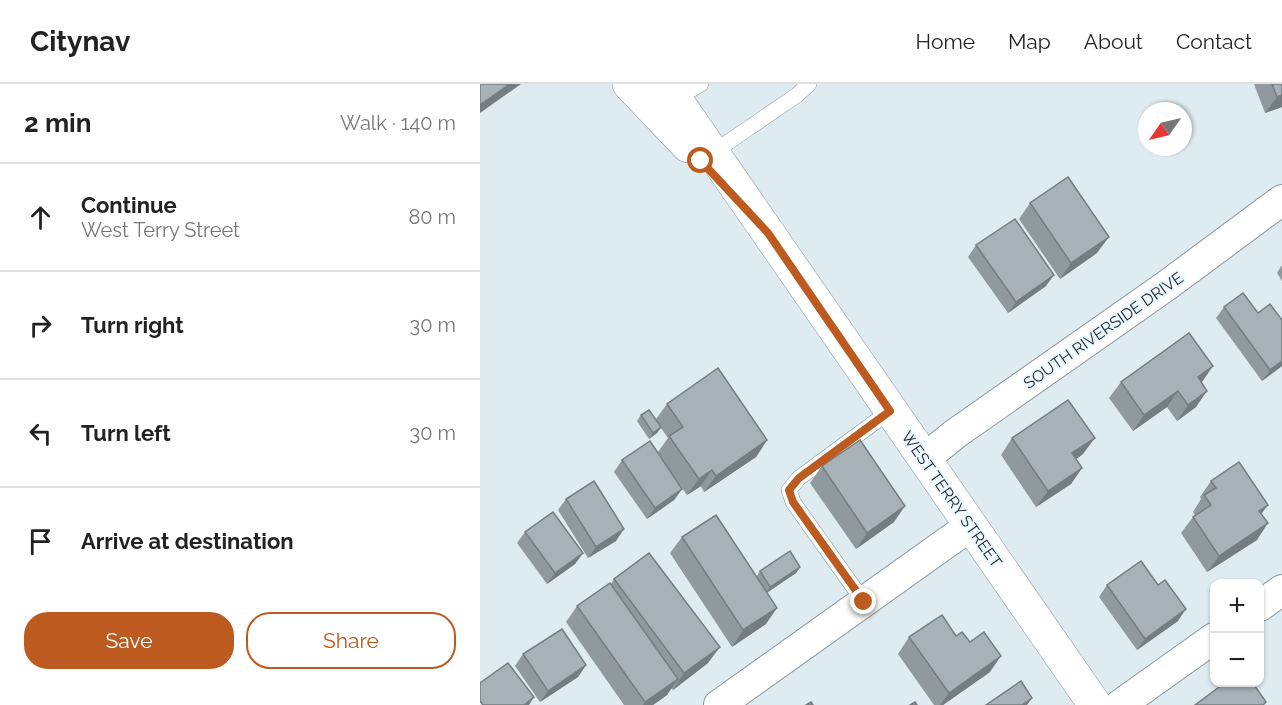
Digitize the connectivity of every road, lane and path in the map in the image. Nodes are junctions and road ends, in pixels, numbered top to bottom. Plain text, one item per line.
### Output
1 (630, 84) edge
2 (809, 84) edge
3 (674, 94) edge
4 (707, 157) junction
5 (1282, 200) edge
6 (890, 411) junction
7 (924, 459) junction
8 (970, 526) junction
9 (1282, 590) edge
10 (864, 602) junction
11 (1264, 603) edge
12 (1210, 642) edge
13 (719, 705) edge
14 (1095, 705) edge
15 (1120, 705) edge

1 - 3 street, WEST TERRY STREET
2 - 4 lane
3 - 4 street, WEST TERRY STREET
4 - 6 street, WEST TERRY STREET
5 - 7 street, SOUTH RIVERSIDE DRIVE
6 - 7 street, WEST TERRY STREET
6 - 10 lane
7 - 8 street, WEST TERRY STREET
8 - 10 street
8 - 14 street, WEST TERRY STREET
9 - 11 street
10 - 13 street
12 - 15 street

